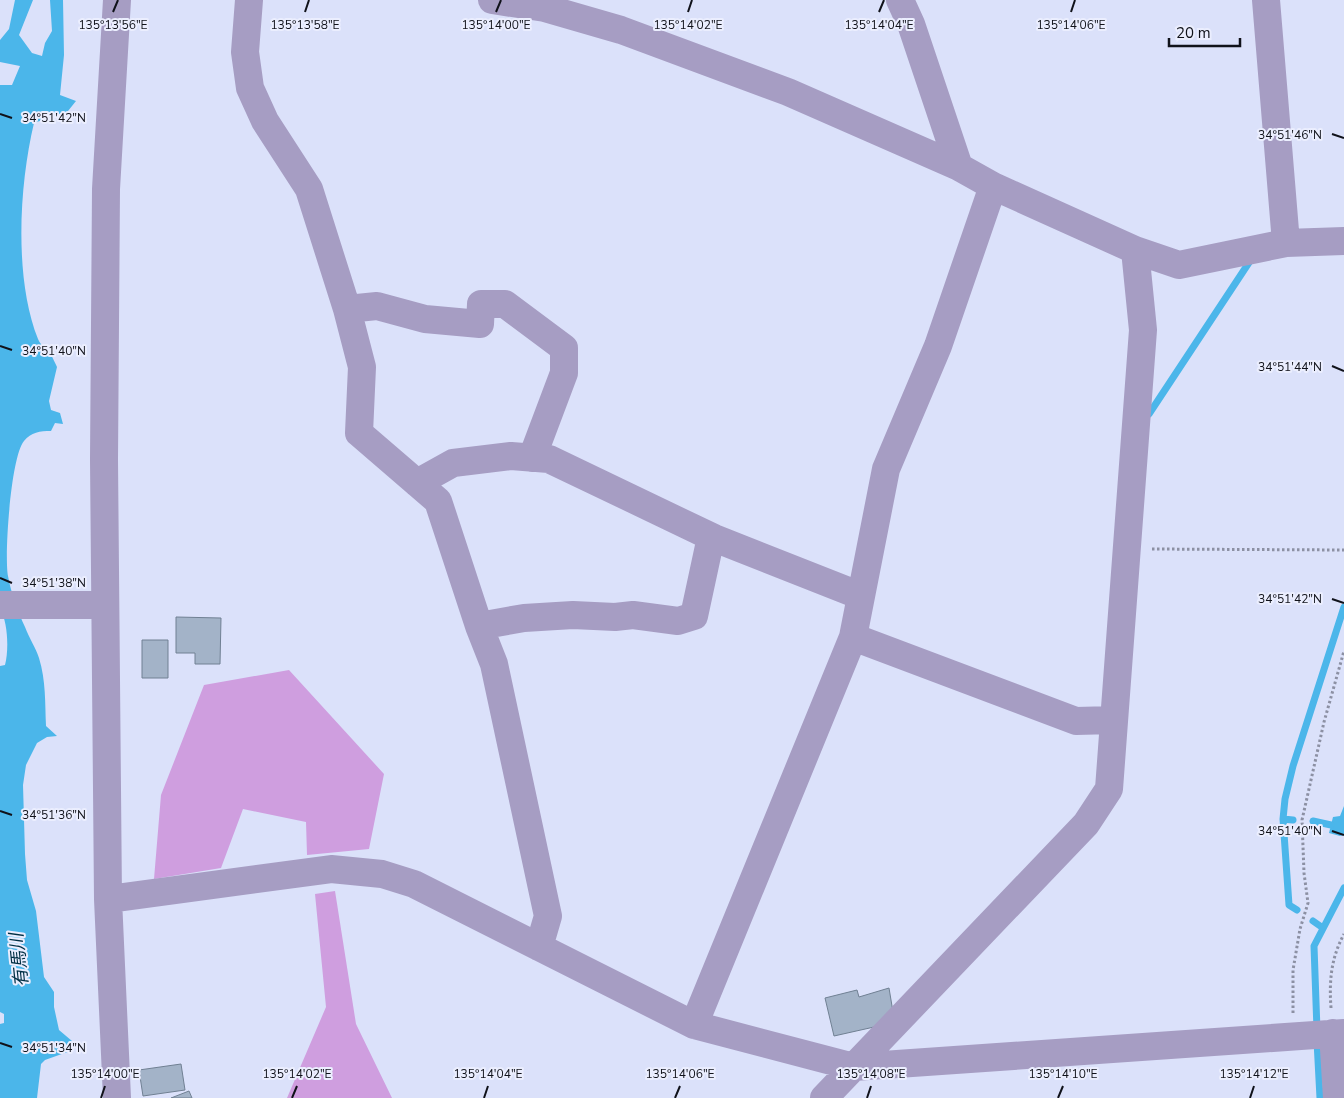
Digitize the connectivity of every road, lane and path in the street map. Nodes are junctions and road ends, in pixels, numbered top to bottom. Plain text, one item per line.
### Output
1 (117, 0) edge
2 (249, 0) edge
3 (492, 0) edge
4 (900, 0) edge
5 (1266, 0) edge
6 (959, 167) junction
7 (993, 186) junction
8 (1344, 241) edge
9 (1286, 243) junction
10 (1135, 250) junction
11 (347, 309) junction
12 (532, 458) junction
13 (417, 483) junction
14 (711, 537) junction
15 (1126, 549) junction
16 (1344, 550) edge
17 (861, 596) junction
18 (0, 605) edge
19 (97, 605) junction
20 (479, 626) junction
21 (853, 637) junction
22 (1344, 651) edge
23 (1107, 721) junction
24 (108, 898) junction
25 (1344, 934) edge
26 (539, 947) junction
27 (694, 1025) junction
28 (1338, 1033) edge
29 (1292, 1036) junction
30 (854, 1067) junction
31 (117, 1098) edge
32 (824, 1098) edge
33 (1337, 1098) edge

1 - 19 street
2 - 11 street
3 - 6 street
4 - 6 street
5 - 9 street
6 - 7 street
7 - 10 street
7 - 17 street
8 - 9 street
9 - 10 street
10 - 15 street
11 - 12 street
11 - 13 street
12 - 13 street
12 - 14 street
13 - 20 street
14 - 17 street
14 - 20 street
15 - 16 path
15 - 23 street
17 - 21 street
18 - 19 street
19 - 24 street
20 - 26 street
21 - 23 street
21 - 27 street
22 - 29 path
23 - 30 street
24 - 26 street
24 - 31 street
25 - 28 path
26 - 27 street
27 - 30 street
28 - 29 street
28 - 33 street
29 - 30 street
30 - 32 street

